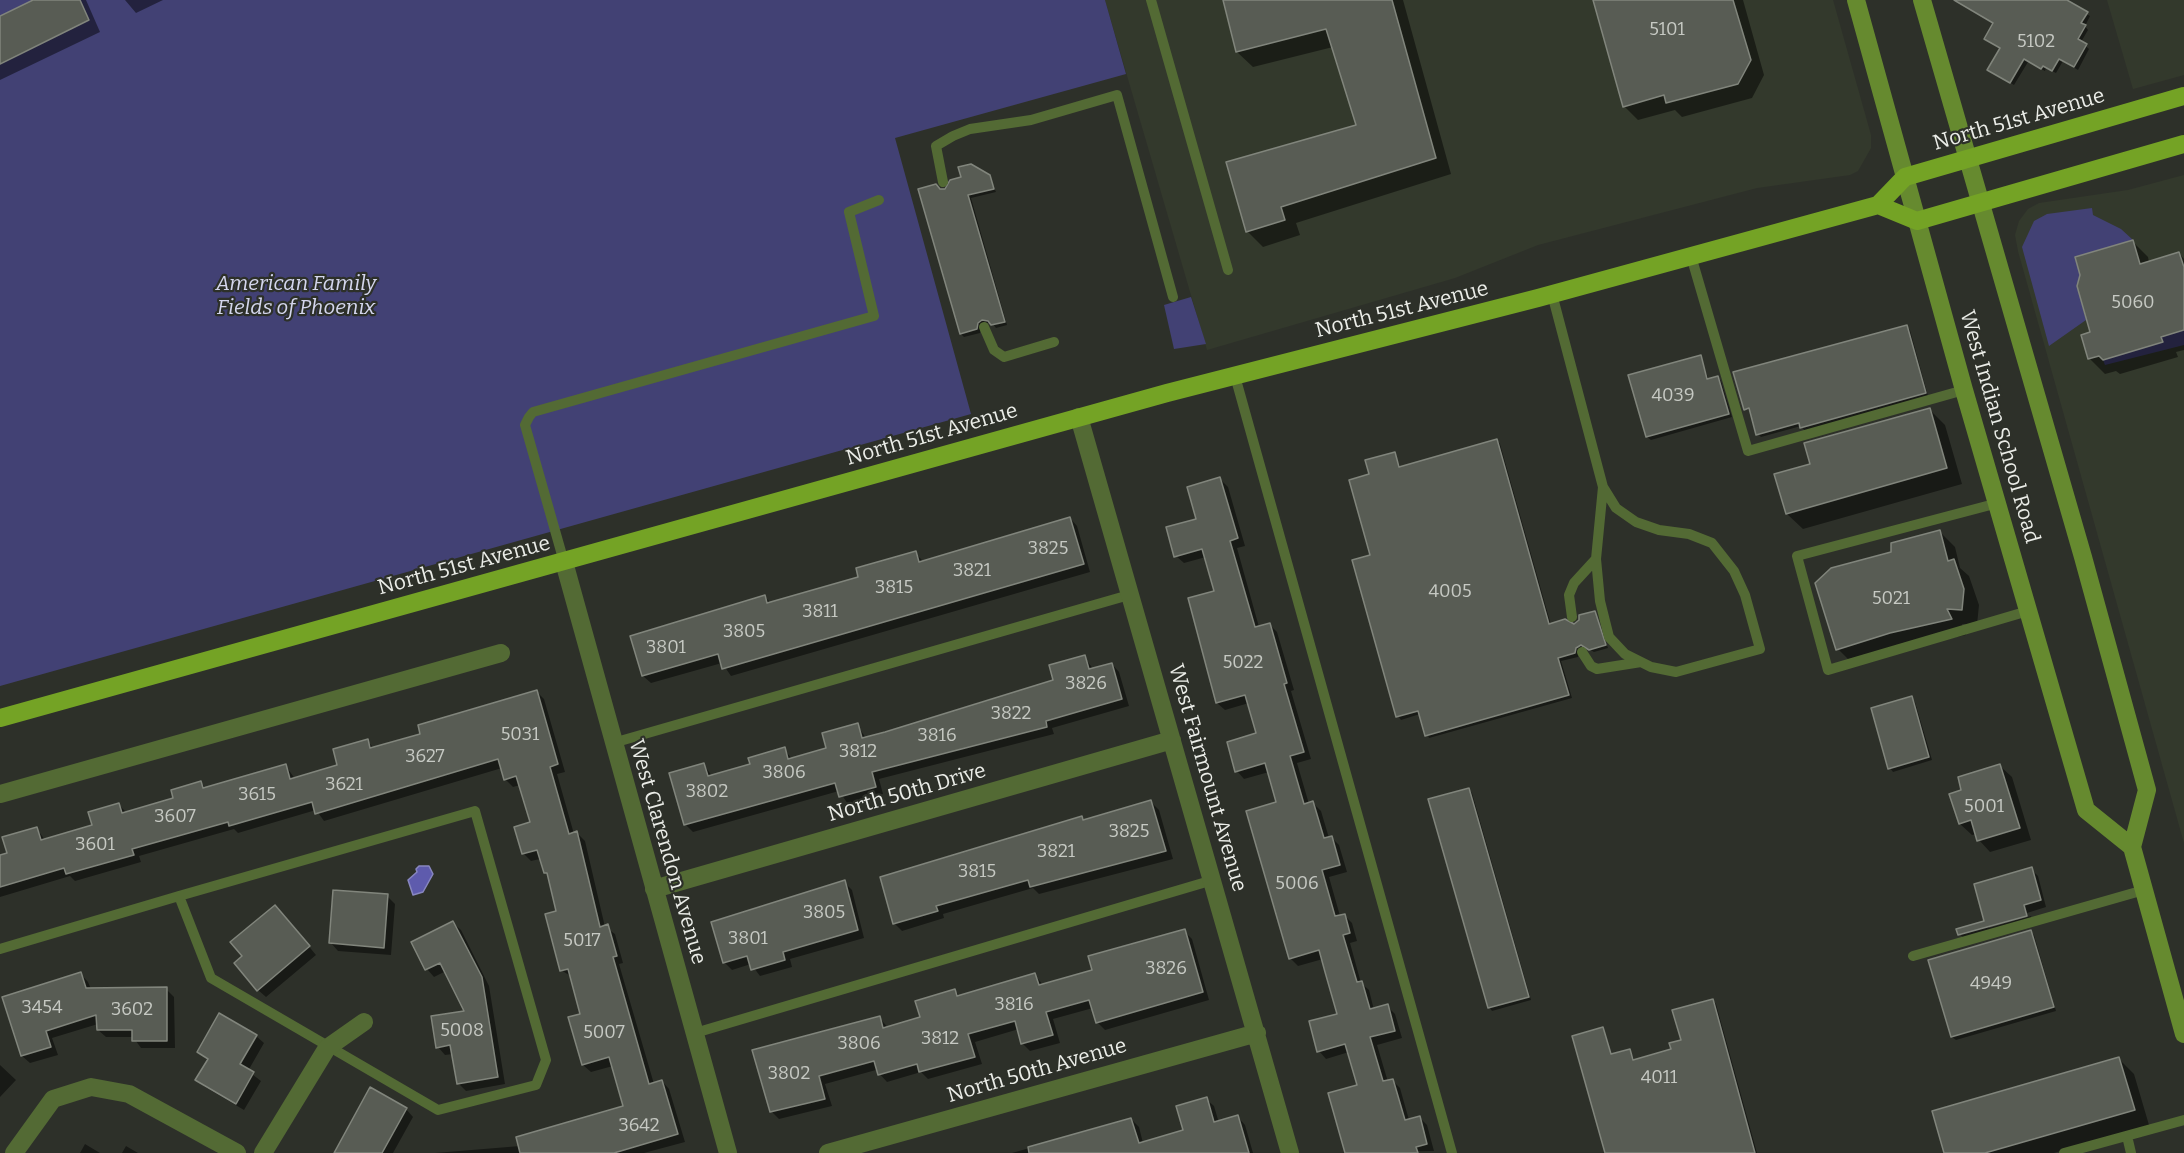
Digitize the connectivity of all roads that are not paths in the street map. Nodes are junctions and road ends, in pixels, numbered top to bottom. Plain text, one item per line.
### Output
1 (1151, 0) edge
2 (1856, 0) edge
3 (1922, 0) edge
4 (2184, 96) edge
5 (2184, 144) edge
6 (1967, 159) junction
7 (1905, 177) junction
8 (943, 182) dead end
9 (879, 200) dead end
10 (1980, 201) junction
11 (1878, 205) junction
12 (1917, 221) junction
13 (1691, 256) junction
14 (1228, 270) dead end
15 (1552, 294) junction
16 (1173, 297) dead end
17 (984, 327) dead end
18 (1054, 342) dead end
19 (1235, 376) junction
20 (1964, 390) junction
21 (1079, 417) junction
22 (1603, 487) junction
23 (1998, 503) junction
24 (1596, 559) junction
25 (564, 562) junction
26 (1129, 594) junction
27 (2028, 611) junction
28 (1572, 618) dead end
29 (1582, 651) dead end
30 (501, 653) dead end
31 (1641, 662) junction
32 (0, 718) edge
33 (1172, 740) junction
34 (613, 742) junction
35 (0, 794) edge
36 (2132, 847) junction
37 (1213, 880) junction
38 (654, 889) junction
39 (2144, 890) junction
40 (179, 896) junction
41 (0, 949) edge
42 (1913, 956) dead end
43 (364, 1022) dead end
44 (1257, 1032) junction
45 (695, 1033) junction
46 (2184, 1034) edge
47 (327, 1048) junction
48 (2184, 1120) edge
49 (2127, 1136) junction
50 (14, 1153) edge
51 (237, 1153) edge
52 (263, 1153) edge
53 (728, 1153) edge
54 (828, 1153) edge
55 (1290, 1153) edge
56 (1452, 1153) edge
57 (2064, 1153) edge
58 (2131, 1153) edge

1 - 14 lane
2 - 7 main road, West Indian School Road
3 - 6 main road
4 - 6 main road, North 51st Avenue
5 - 10 main road
6 - 7 main road, North 51st Avenue
6 - 10 main road
7 - 11 main road, North 51st Avenue
7 - 12 main road, West Indian School Road
8 - 16 lane
9 - 25 lane
10 - 12 main road
10 - 36 main road
11 - 12 main road
11 - 13 main road, North 51st Avenue
12 - 20 main road, West Indian School Road
13 - 15 main road, North 51st Avenue
13 - 20 lane
15 - 19 main road, North 51st Avenue
15 - 22 lane
17 - 18 lane
19 - 21 main road, North 51st Avenue
19 - 56 lane
20 - 23 main road, West Indian School Road
21 - 25 main road, North 51st Avenue
21 - 26 street, West Fairmount Avenue
22 - 24 lane
22 - 31 lane
23 - 27 main road, West Indian School Road
23 - 27 lane
24 - 28 lane
24 - 31 lane
25 - 32 main road, North 51st Avenue
25 - 34 street, West Clarendon Avenue
26 - 33 street, West Fairmount Avenue
26 - 34 lane
27 - 36 main road, West Indian School Road
29 - 31 lane
30 - 35 street
33 - 37 street, West Fairmount Avenue
33 - 38 street, North 50th Drive
34 - 38 street, West Clarendon Avenue
36 - 39 main road
37 - 44 street, West Fairmount Avenue
37 - 45 lane
38 - 45 street, West Clarendon Avenue
39 - 42 lane
39 - 46 main road
40 - 41 lane
40 - 47 lane
40 - 47 lane
43 - 47 street
44 - 54 street, North 50th Avenue
44 - 55 street, West Fairmount Avenue
45 - 53 street, West Clarendon Avenue
47 - 52 street
48 - 49 lane
49 - 57 lane
49 - 58 lane
50 - 51 street

